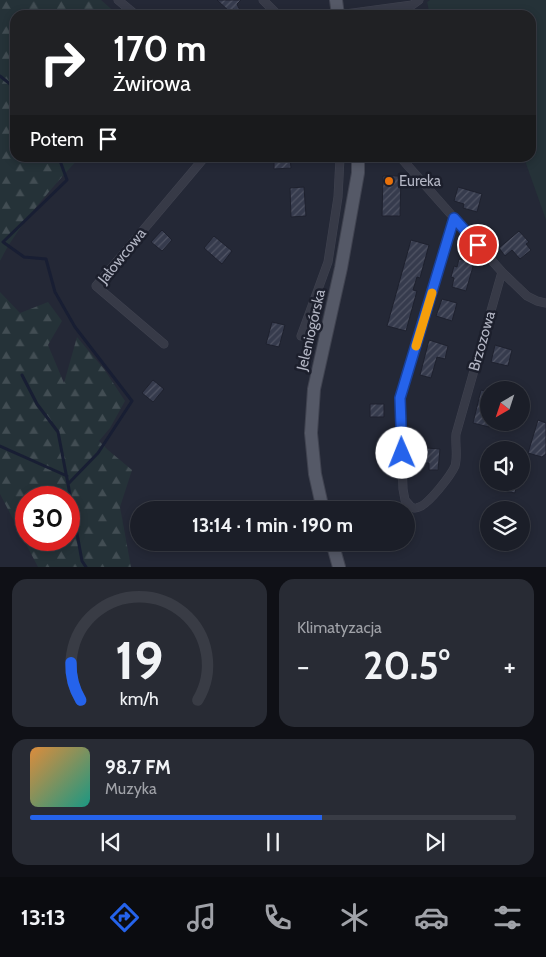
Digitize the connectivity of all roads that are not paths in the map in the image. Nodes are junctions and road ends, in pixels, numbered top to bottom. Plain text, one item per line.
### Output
1 (118, 0) edge
2 (263, 0) edge
3 (418, 0) edge
4 (130, 10) edge
5 (273, 10) edge
6 (375, 10) edge
7 (201, 162) edge
8 (340, 162) edge
9 (358, 162) edge
10 (405, 162) edge
11 (454, 218) junction
12 (502, 272) junction
13 (546, 302) edge
14 (301, 336) dead end
15 (164, 344) dead end
16 (321, 501) edge
17 (335, 551) edge
18 (339, 567) edge

1 - 4 street
2 - 5 street
3 - 6 street
7 - 15 street, Jałowcowa
8 - 14 street
9 - 16 main road, Jeleniogórska
10 - 11 street
11 - 12 street
11 - 12 street, Brzozowa
12 - 13 street
17 - 18 main road

